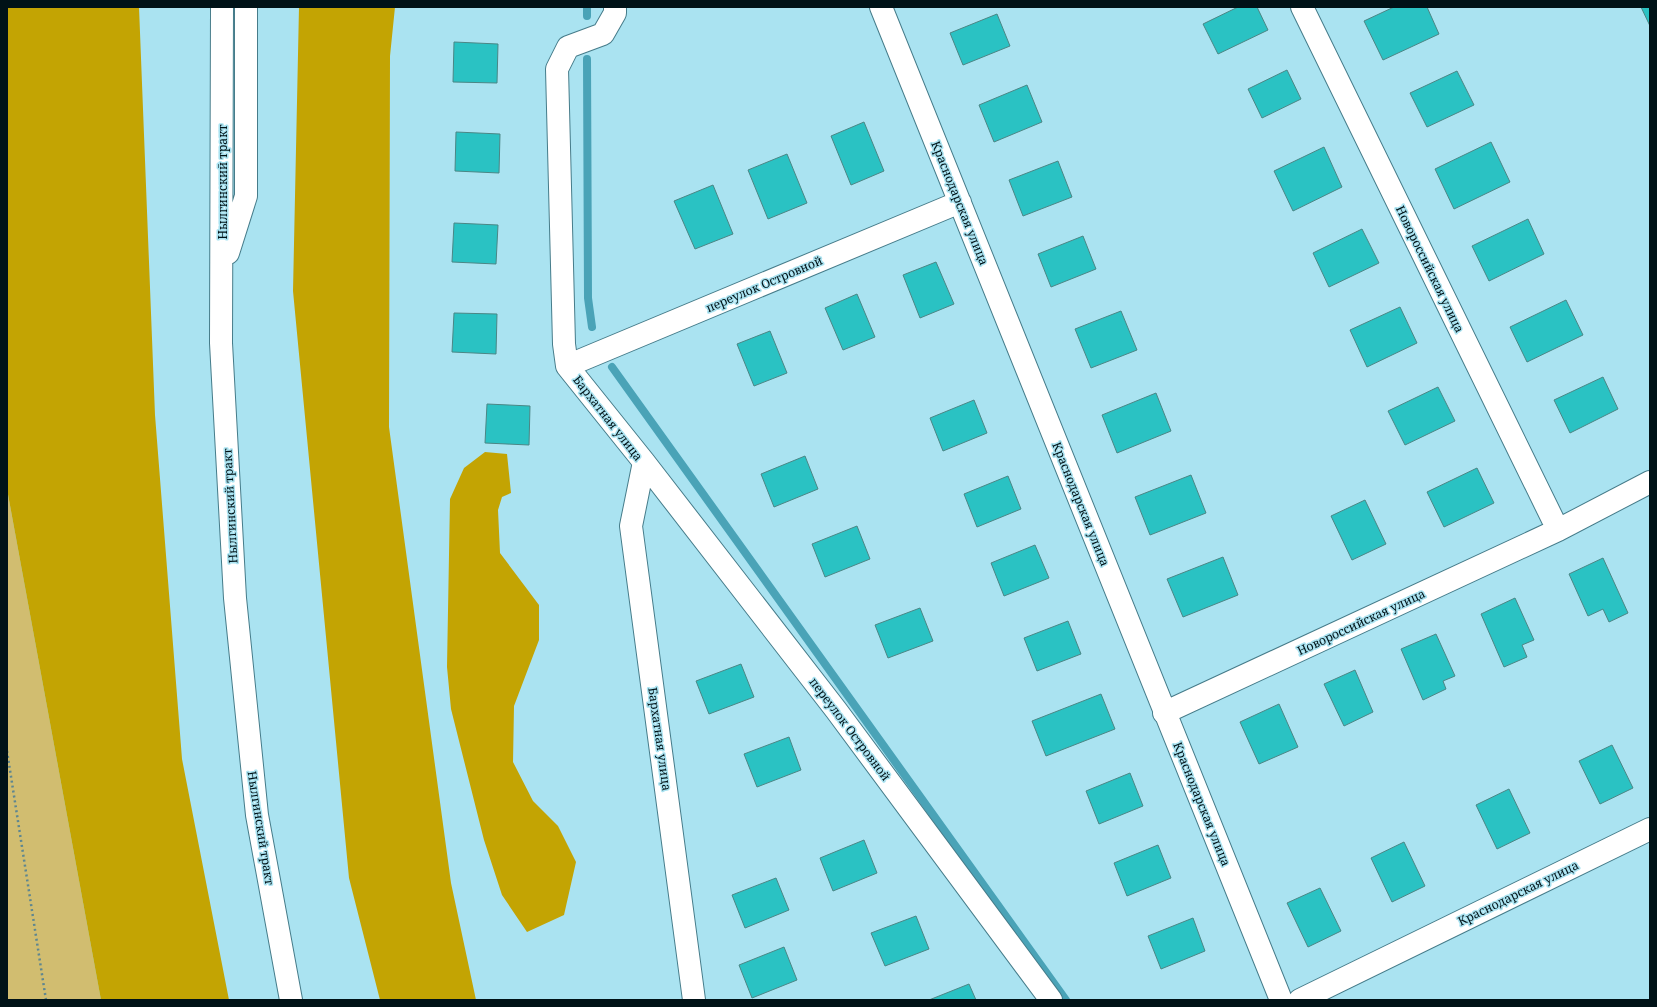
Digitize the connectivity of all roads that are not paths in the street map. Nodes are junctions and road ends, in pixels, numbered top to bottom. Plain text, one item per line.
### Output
1 (222, 7) edge
2 (246, 7) edge
3 (615, 7) edge
4 (881, 7) edge
5 (1302, 7) edge
6 (960, 202) junction
7 (222, 276) junction
8 (567, 366) junction
9 (644, 462) junction
10 (1650, 482) edge
11 (1558, 530) junction
12 (1164, 713) junction
13 (1650, 829) edge
14 (291, 1000) edge
15 (694, 1000) edge
16 (1051, 1000) edge
17 (1281, 1000) edge
18 (1300, 1000) edge

1 - 7 street, Нылгинский тракт
2 - 7 street
3 - 8 street, Бархатная улица
4 - 6 street, Краснодарская улица
5 - 11 street, Новороссийская улица
6 - 8 street, переулок Островной
6 - 12 street, Краснодарская улица
7 - 14 street, Нылгинский тракт
8 - 9 street, Бархатная улица
9 - 15 street, Бархатная улица
9 - 16 street, переулок Островной
10 - 11 street, Новороссийская улица
11 - 12 street, Новороссийская улица
12 - 17 street, Краснодарская улица
13 - 18 street, Краснодарская улица

